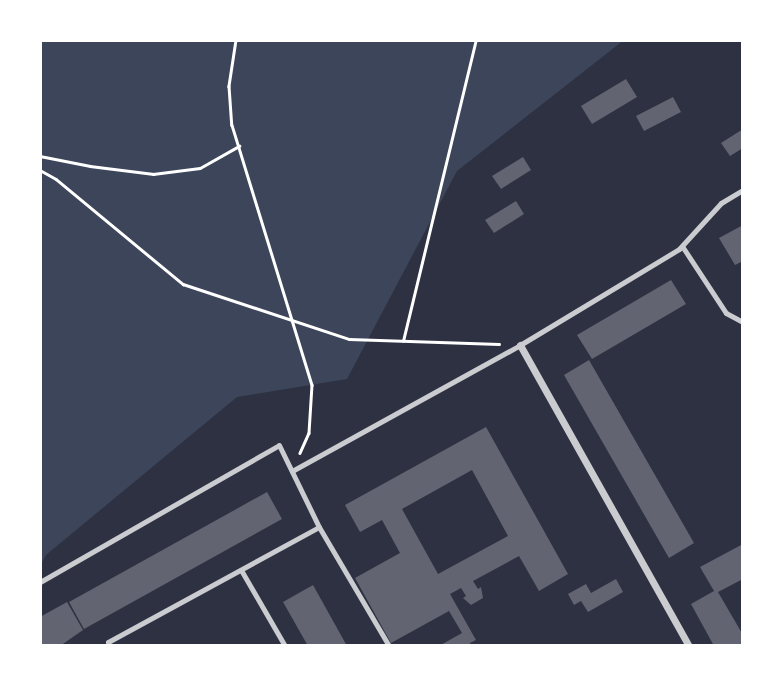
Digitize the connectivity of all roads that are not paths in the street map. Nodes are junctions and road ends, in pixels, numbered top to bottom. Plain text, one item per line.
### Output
1 (743, 190) edge
2 (682, 246) junction
3 (743, 322) edge
4 (520, 345) junction
5 (292, 471) junction
6 (319, 527) junction
7 (241, 570) junction
8 (40, 582) edge
9 (109, 646) edge
10 (285, 646) edge
11 (389, 646) edge
12 (689, 646) edge

1 - 2 lane
2 - 3 lane
2 - 4 lane
4 - 5 lane
4 - 12 street
5 - 6 lane
5 - 8 lane
6 - 7 lane
6 - 11 lane
7 - 9 lane
7 - 10 lane

